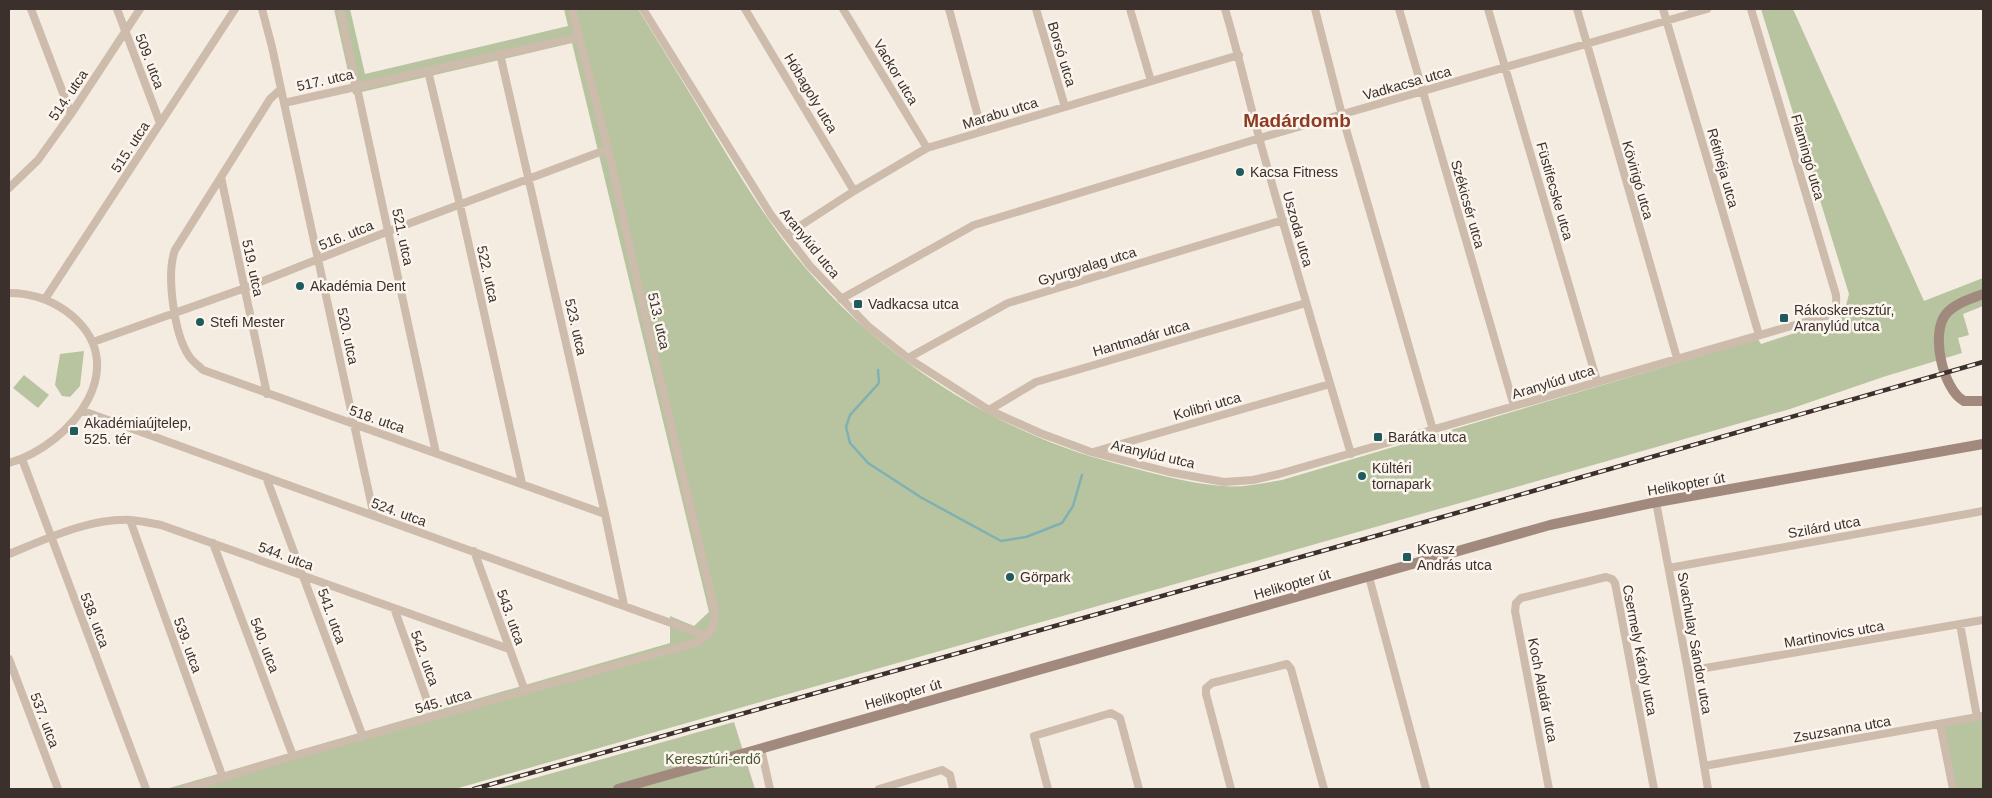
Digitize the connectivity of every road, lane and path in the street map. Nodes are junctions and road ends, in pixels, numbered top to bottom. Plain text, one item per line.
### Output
1 (31, 9) edge
2 (117, 9) edge
3 (140, 9) edge
4 (236, 9) edge
5 (262, 9) edge
6 (340, 9) edge
7 (572, 9) edge
8 (643, 9) edge
9 (745, 9) edge
10 (843, 9) edge
11 (949, 9) edge
12 (1036, 9) edge
13 (1130, 9) edge
14 (1224, 9) edge
15 (1315, 9) edge
16 (1399, 9) edge
17 (1488, 9) edge
18 (1577, 9) edge
19 (1663, 9) edge
20 (1707, 9) edge
21 (1751, 9) edge
22 (1667, 20) junction
23 (125, 31) junction
24 (579, 37) junction
25 (1585, 44) junction
26 (500, 54) junction
27 (1239, 55) junction
28 (1505, 68) junction
29 (428, 71) junction
30 (1151, 81) junction
31 (356, 86) junction
32 (281, 89) junction
33 (1423, 92) junction
34 (284, 103) junction
35 (1065, 107) junction
36 (71, 114) junction
37 (1342, 115) junction
38 (160, 123) junction
39 (982, 132) junction
40 (1260, 138) junction
41 (927, 148) junction
42 (608, 149) junction
43 (9, 176) edge
44 (220, 177) junction
45 (530, 179) junction
46 (11, 186) edge
47 (854, 191) junction
48 (460, 205) junction
49 (1283, 220) junction
50 (389, 231) junction
51 (786, 235) junction
52 (318, 259) junction
53 (245, 288) junction
54 (9, 294) edge
55 (1983, 294) edge
56 (45, 299) junction
57 (841, 300) junction
58 (1306, 303) junction
59 (1833, 312) joint
60 (175, 313) junction
61 (1759, 335) junction
62 (93, 342) junction
63 (908, 358) junction
64 (1677, 358) junction
65 (1597, 381) junction
66 (1330, 384) junction
67 (267, 394) junction
68 (1983, 401) edge
69 (1514, 406) junction
70 (989, 410) junction
71 (82, 411) junction
72 (355, 424) junction
73 (1433, 430) junction
74 (1983, 444) edge
75 (1091, 452) junction
76 (436, 453) junction
77 (1351, 454) junction
78 (22, 459) junction
79 (9, 463) edge
80 (266, 477) junction
81 (522, 483) junction
82 (1656, 502) junction
83 (1983, 511) edge
84 (605, 514) junction
85 (374, 516) junction
86 (130, 520) junction
87 (50, 537) junction
88 (213, 543) junction
89 (474, 551) junction
90 (9, 554) edge
91 (1669, 568) junction
92 (304, 576) junction
93 (1369, 577) junction
94 (1521, 598) joint
95 (624, 605) junction
96 (394, 608) junction
97 (1983, 620) edge
98 (1960, 624) junction
99 (707, 636) junction
100 (509, 649) junction
101 (9, 660) edge
102 (1688, 672) junction
103 (525, 691) junction
104 (1980, 716) edge
105 (433, 717) junction
106 (1940, 724) junction
107 (363, 737) junction
108 (760, 749) junction
109 (293, 756) junction
110 (1704, 766) junction
111 (223, 778) junction
112 (58, 789) edge
113 (146, 789) edge
114 (186, 789) edge
115 (618, 789) edge
116 (770, 789) edge
117 (879, 789) edge
118 (953, 789) edge
119 (1048, 789) edge
120 (1139, 789) edge
121 (1231, 789) edge
122 (1324, 789) edge
123 (1426, 789) edge
124 (1549, 789) edge
125 (1654, 789) edge
126 (1708, 789) edge
127 (1953, 789) edge

1 - 36 street
2 - 23 street, 509. utca
3 - 23 street, 514. utca
4 - 38 street, 515. utca
5 - 32 street
6 - 31 street, 521. utca
7 - 24 street, 513. utca
8 - 51 street, Aranylúd utca
9 - 47 street, Hóbagoly utca
10 - 41 street, Vackor utca
11 - 39 street
12 - 35 street, Borsó utca
13 - 30 street
14 - 27 street, Uszoda utca
15 - 37 street
16 - 33 street, Székicsér utca
17 - 28 street, Füstifecske utca
18 - 25 street, Kövirigó utca
19 - 22 street, Rétihéja utca
20 - 22 street, Vadkacsa utca
21 - 59 street, Flamingó utca
22 - 25 street, Vadkacsa utca
22 - 61 street, Rétihéja utca
23 - 36 street, 514. utca
23 - 38 street, 509. utca
24 - 26 street, 517. utca
24 - 42 street, 513. utca
25 - 28 street, Vadkacsa utca
25 - 64 street, Kövirigó utca
26 - 29 street, 517. utca
26 - 45 street, 523. utca
27 - 30 street, Marabu utca
27 - 40 street, Uszoda utca
28 - 33 street, Vadkacsa utca
28 - 65 street, Füstifecske utca
29 - 31 street, 517. utca
29 - 48 street, 522. utca
30 - 35 street, Marabu utca
31 - 34 street, 517. utca
31 - 50 street, 521. utca
32 - 34 street, 517. utca
32 - 44 street, 517. utca
33 - 37 street, Vadkacsa utca
33 - 69 street, Székicsér utca
34 - 52 street, 520. utca
35 - 39 street, Marabu utca
36 - 46 street, 514. utca
37 - 40 street, Vadkacsa utca
37 - 73 street
38 - 56 street, 515. utca
39 - 41 street, Marabu utca
40 - 49 street, Uszoda utca
40 - 57 street, Vadkacsa utca
41 - 47 street, Marabu utca
42 - 45 street, 516. utca
42 - 99 street, 513. utca
43 - 46 street
44 - 53 street, 519. utca
44 - 60 street, 517. utca
45 - 48 street, 516. utca
45 - 84 street, 523. utca
47 - 51 street, Marabu utca
48 - 50 street, 516. utca
48 - 81 street, 522. utca
49 - 58 street, Uszoda utca
49 - 63 street, Gyurgyalag utca
50 - 52 street, 516. utca
50 - 76 street, 521. utca
51 - 57 street, Aranylúd utca
52 - 53 street, 516. utca
52 - 72 street, 520. utca
53 - 60 street, 516. utca
53 - 67 street, 519. utca
54 - 56 street
55 - 68 street
56 - 62 street
57 - 63 street, Aranylúd utca
58 - 66 street, Uszoda utca
58 - 70 street, Hantmadár utca
59 - 61 street, Aranylúd utca
60 - 62 street, 516. utca
60 - 67 street, 518. utca
61 - 64 street, Aranylúd utca
62 - 71 street
63 - 70 street, Aranylúd utca
64 - 65 street, Aranylúd utca
65 - 69 street, Aranylúd utca
66 - 75 street, Kolibri utca
66 - 77 street, Uszoda utca
67 - 72 street, 518. utca
69 - 73 street, Aranylúd utca
70 - 75 street, Aranylúd utca
71 - 78 street
71 - 80 street, 524. utca
72 - 76 street, 518. utca
72 - 85 street, 520. utca
73 - 77 street, Aranylúd utca
74 - 82 street, Helikopter út
75 - 77 street, Aranylúd utca
76 - 81 street, 518. utca
78 - 79 street
78 - 87 street, 538. utca
80 - 85 street, 524. utca
80 - 92 street, 541. utca
81 - 84 street, 518. utca
82 - 91 street, Svachulay Sándor utca
82 - 93 street, Helikopter út
83 - 91 street, Szilárd utca
84 - 95 street, 523. utca
85 - 89 street, 524. utca
86 - 87 street, 544. utca
86 - 88 street, 544. utca
86 - 111 street, 539. utca
87 - 90 street, 544. utca
87 - 113 street, 538. utca
88 - 92 street, 544. utca
88 - 109 street, 540. utca
89 - 95 street, 524. utca
89 - 100 street, 543. utca
91 - 102 street, Svachulay Sándor utca
92 - 96 street, 544. utca
92 - 107 street, 541. utca
93 - 108 street, Helikopter út
93 - 123 street
94 - 124 street, Koch Aladár utca
94 - 125 street, Csermely Károly utca
95 - 99 street, 524. utca
96 - 100 street, 544. utca
96 - 105 street, 542. utca
97 - 98 street, Martinovics utca
98 - 102 street, Martinovics utca
98 - 104 street
99 - 103 street, 545. utca
100 - 103 street, 543. utca
101 - 112 street, 537. utca
102 - 110 street, Svachulay Sándor utca
103 - 105 street, 545. utca
104 - 106 street, Zsuzsanna utca
105 - 107 street, 545. utca
106 - 110 street, Zsuzsanna utca
106 - 127 street
107 - 109 street, 545. utca
108 - 115 street, Helikopter út
108 - 116 street
109 - 111 street, 545. utca
110 - 126 street, Svachulay Sándor utca
111 - 114 street, 545. utca
117 - 118 street
119 - 120 street
121 - 122 street

